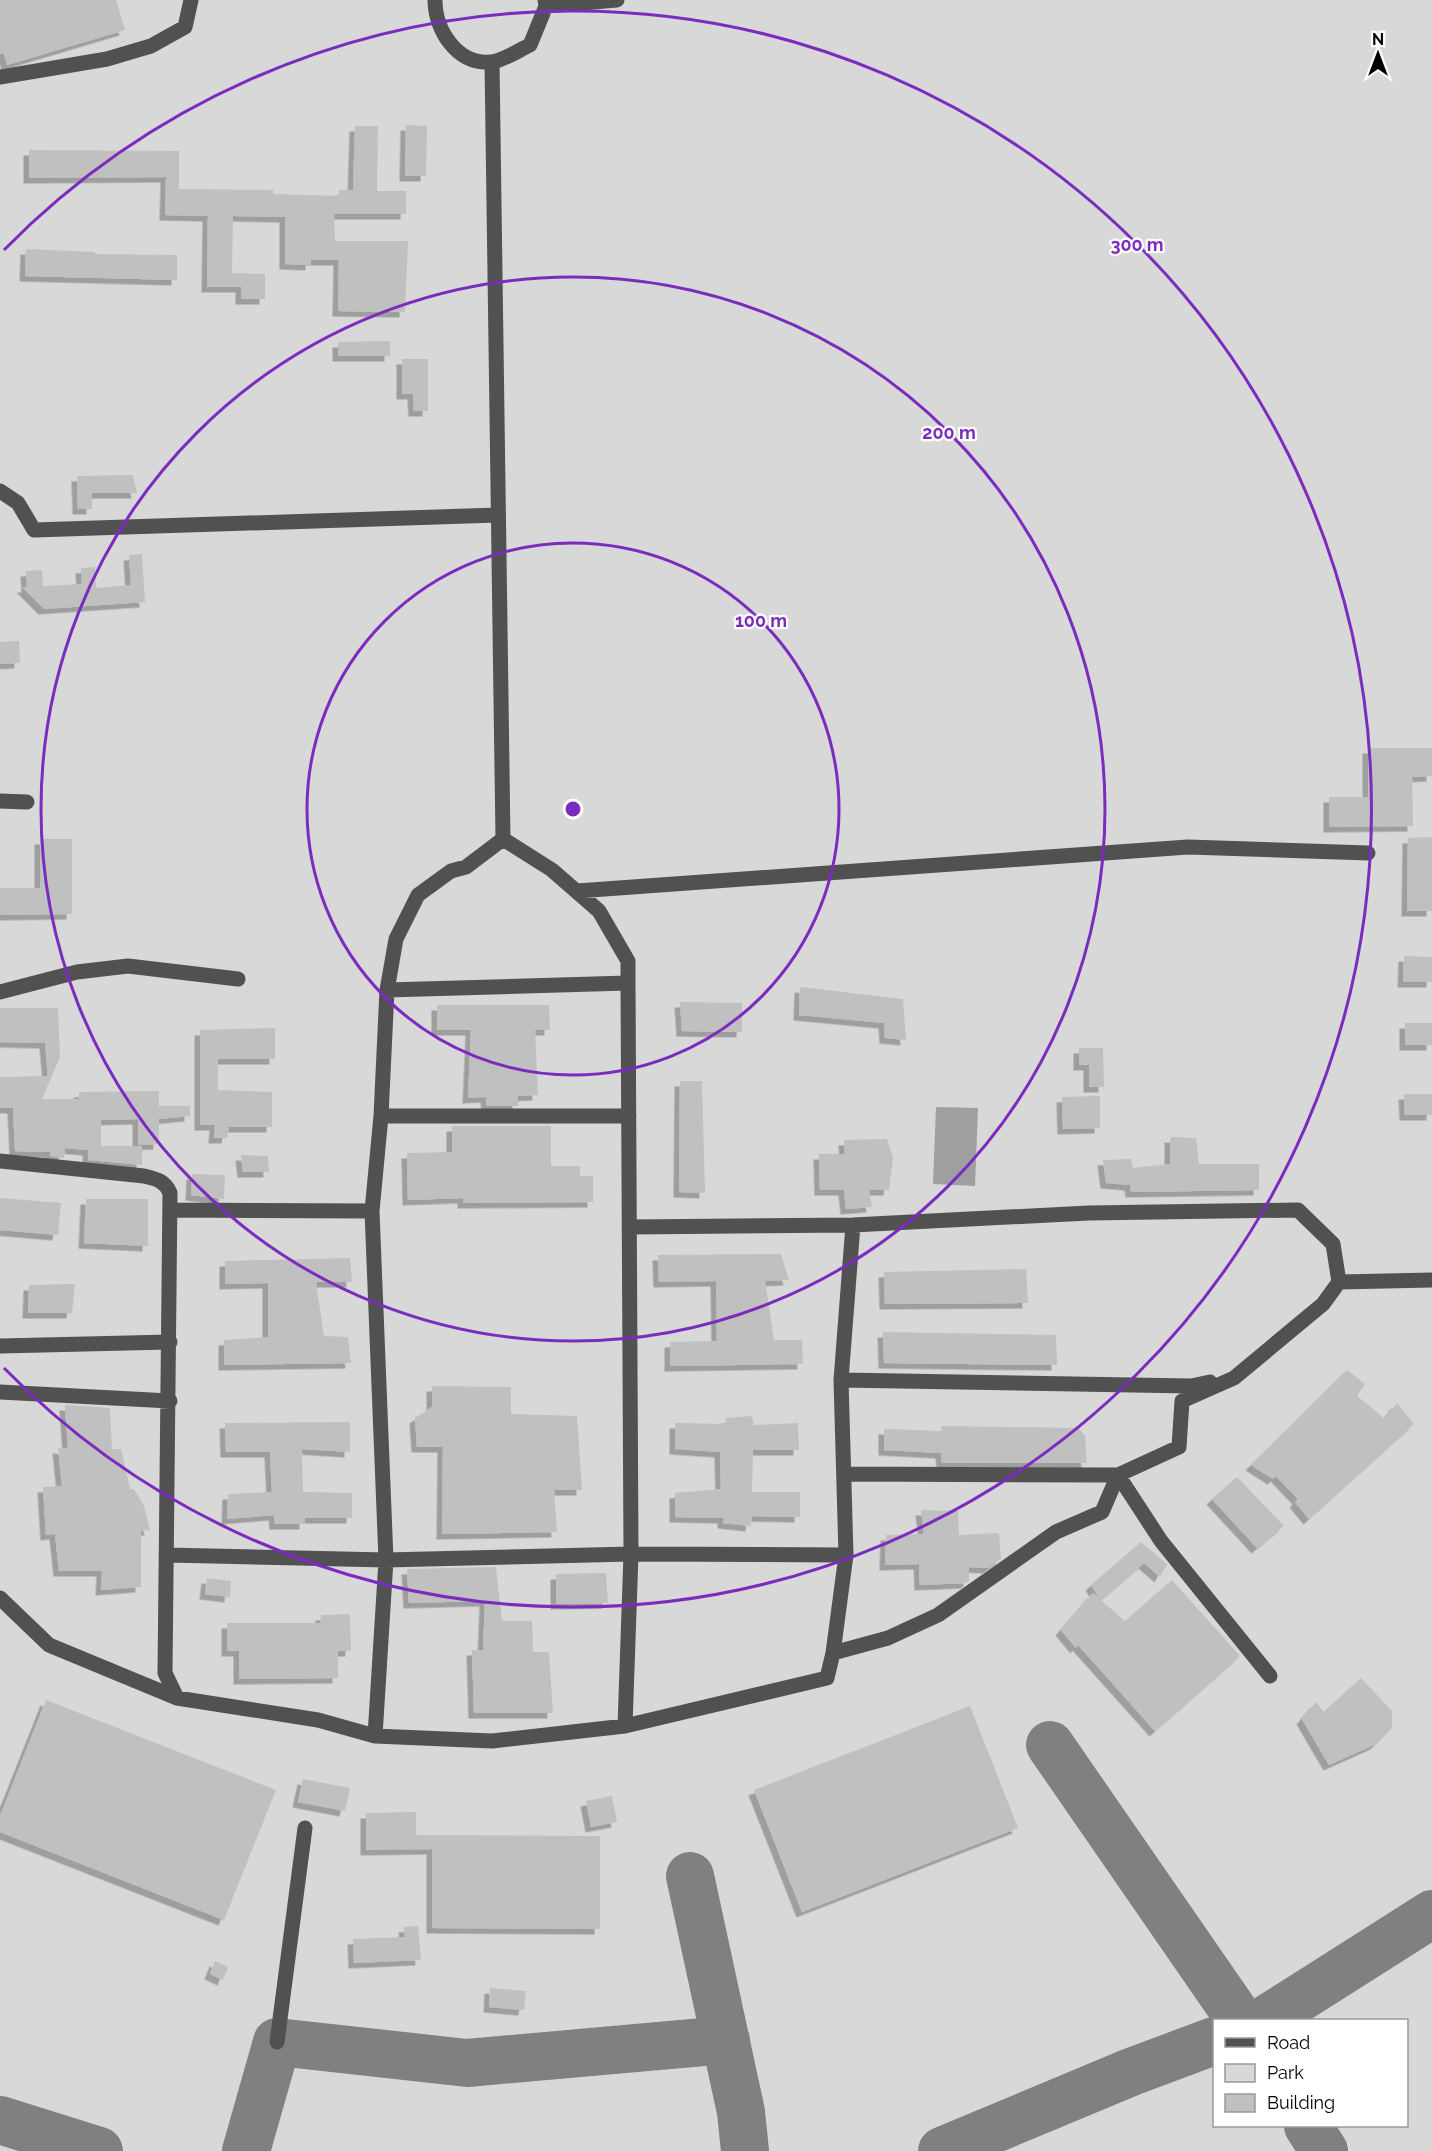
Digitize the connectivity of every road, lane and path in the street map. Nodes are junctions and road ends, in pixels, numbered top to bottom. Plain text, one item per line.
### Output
1 (191, 0) edge
2 (435, 0) edge
3 (617, 0) edge
4 (546, 3) edge
5 (492, 62) junction
6 (0, 76) edge
7 (0, 491) edge
8 (498, 515) junction
9 (0, 801) edge
10 (27, 802) dead end
11 (502, 839) junction
12 (1368, 853) dead end
13 (577, 891) junction
14 (238, 979) dead end
15 (628, 983) junction
16 (387, 990) junction
17 (0, 992) edge
18 (381, 1116) junction
19 (629, 1116) junction
20 (0, 1161) edge
21 (172, 1210) junction
22 (372, 1211) junction
23 (853, 1226) junction
24 (629, 1227) junction
25 (1432, 1280) edge
26 (1338, 1282) junction
27 (170, 1342) junction
28 (0, 1346) edge
29 (1234, 1378) junction
30 (841, 1380) junction
31 (0, 1392) edge
32 (170, 1401) junction
33 (844, 1474) junction
34 (1118, 1475) junction
35 (631, 1554) junction
36 (167, 1555) junction
37 (846, 1555) junction
38 (386, 1560) junction
39 (0, 1598) edge
40 (833, 1653) junction
41 (1270, 1676) dead end
42 (177, 1698) junction
43 (625, 1726) junction
44 (375, 1736) junction
45 (305, 1827) dead end
46 (277, 2042) dead end

1 - 6 street
2 - 5 street
3 - 4 street
4 - 5 street
5 - 8 street
7 - 8 street
8 - 11 street
9 - 10 street
11 - 13 street
11 - 16 street
12 - 13 street
13 - 15 street
14 - 17 street
15 - 16 street
15 - 19 street
16 - 18 street
18 - 19 street
18 - 22 street
19 - 24 street
20 - 21 street
21 - 22 street
21 - 27 street
22 - 38 street
23 - 24 street
23 - 26 street
23 - 30 street
24 - 35 street
25 - 26 street
26 - 29 street
27 - 28 street
27 - 32 street
29 - 30 street
29 - 34 street
30 - 33 street
31 - 32 street
32 - 36 street
33 - 34 street
33 - 37 street
34 - 40 street
34 - 41 street
35 - 37 street
35 - 38 street
35 - 43 street
36 - 38 street
36 - 42 street
37 - 40 street
38 - 44 street
39 - 42 street
40 - 43 street
42 - 44 street
43 - 44 street
45 - 46 street

